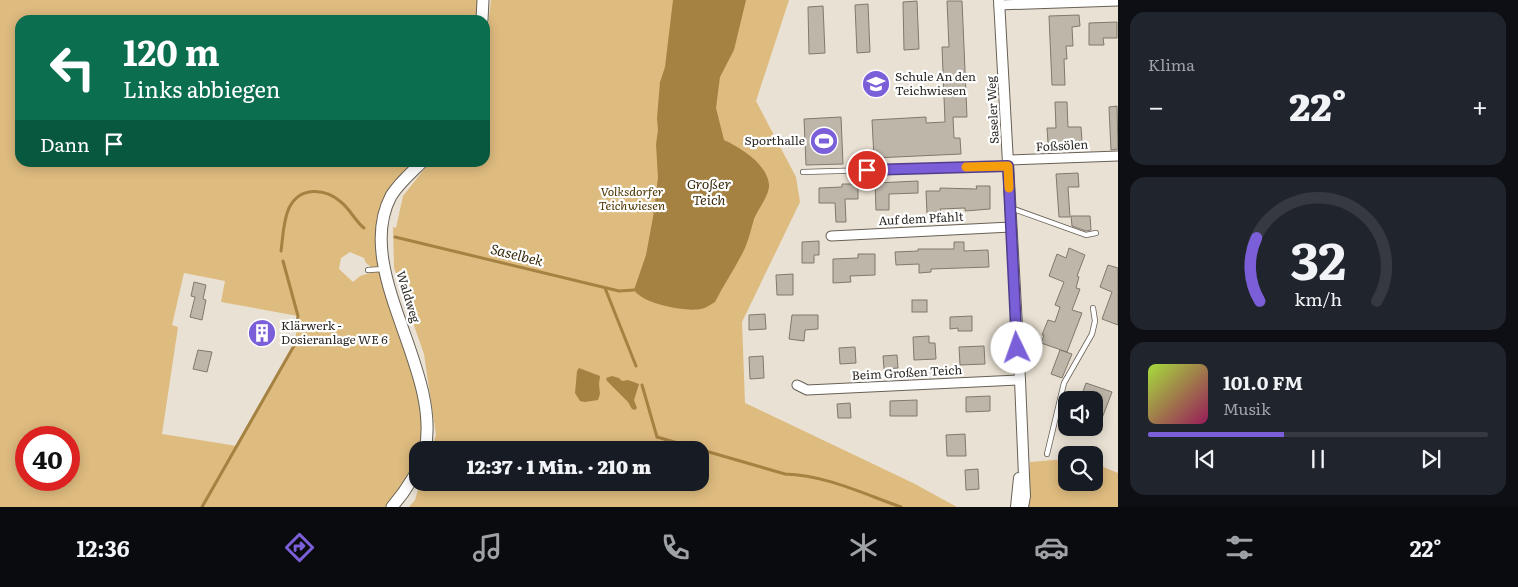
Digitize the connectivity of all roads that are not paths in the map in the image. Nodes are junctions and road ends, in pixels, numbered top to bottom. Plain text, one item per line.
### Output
1 (483, 0) edge
2 (1118, 1) edge
3 (999, 2) edge
4 (482, 15) edge
5 (1118, 156) edge
6 (1008, 163) junction
7 (417, 167) edge
8 (803, 172) dead end
9 (1010, 207) junction
10 (1011, 227) junction
11 (1096, 233) dead end
12 (831, 236) dead end
13 (385, 269) junction
14 (368, 270) dead end
15 (1093, 308) dead end
16 (1020, 380) junction
17 (797, 385) dead end
18 (426, 441) edge
19 (1047, 454) dead end
20 (1022, 458) junction
21 (409, 484) edge
22 (392, 507) edge
23 (1016, 507) edge
24 (1023, 507) edge

1 - 4 main road
2 - 3 street
3 - 6 street, Saseler Weg
5 - 6 street, Foßsölen
6 - 8 lane
6 - 9 street, Saseler Weg
7 - 13 main road, Waldweg
9 - 10 street, Saseler Weg
9 - 11 lane
10 - 12 street, Auf dem Pfahlt
10 - 16 street, Saseler Weg
13 - 14 lane
13 - 18 main road, Waldweg
15 - 19 lane
16 - 17 street, Beim Großen Teich
16 - 20 street, Saseler Weg
20 - 23 street, Saseler Weg
20 - 24 street, Saseler Weg
21 - 22 main road

